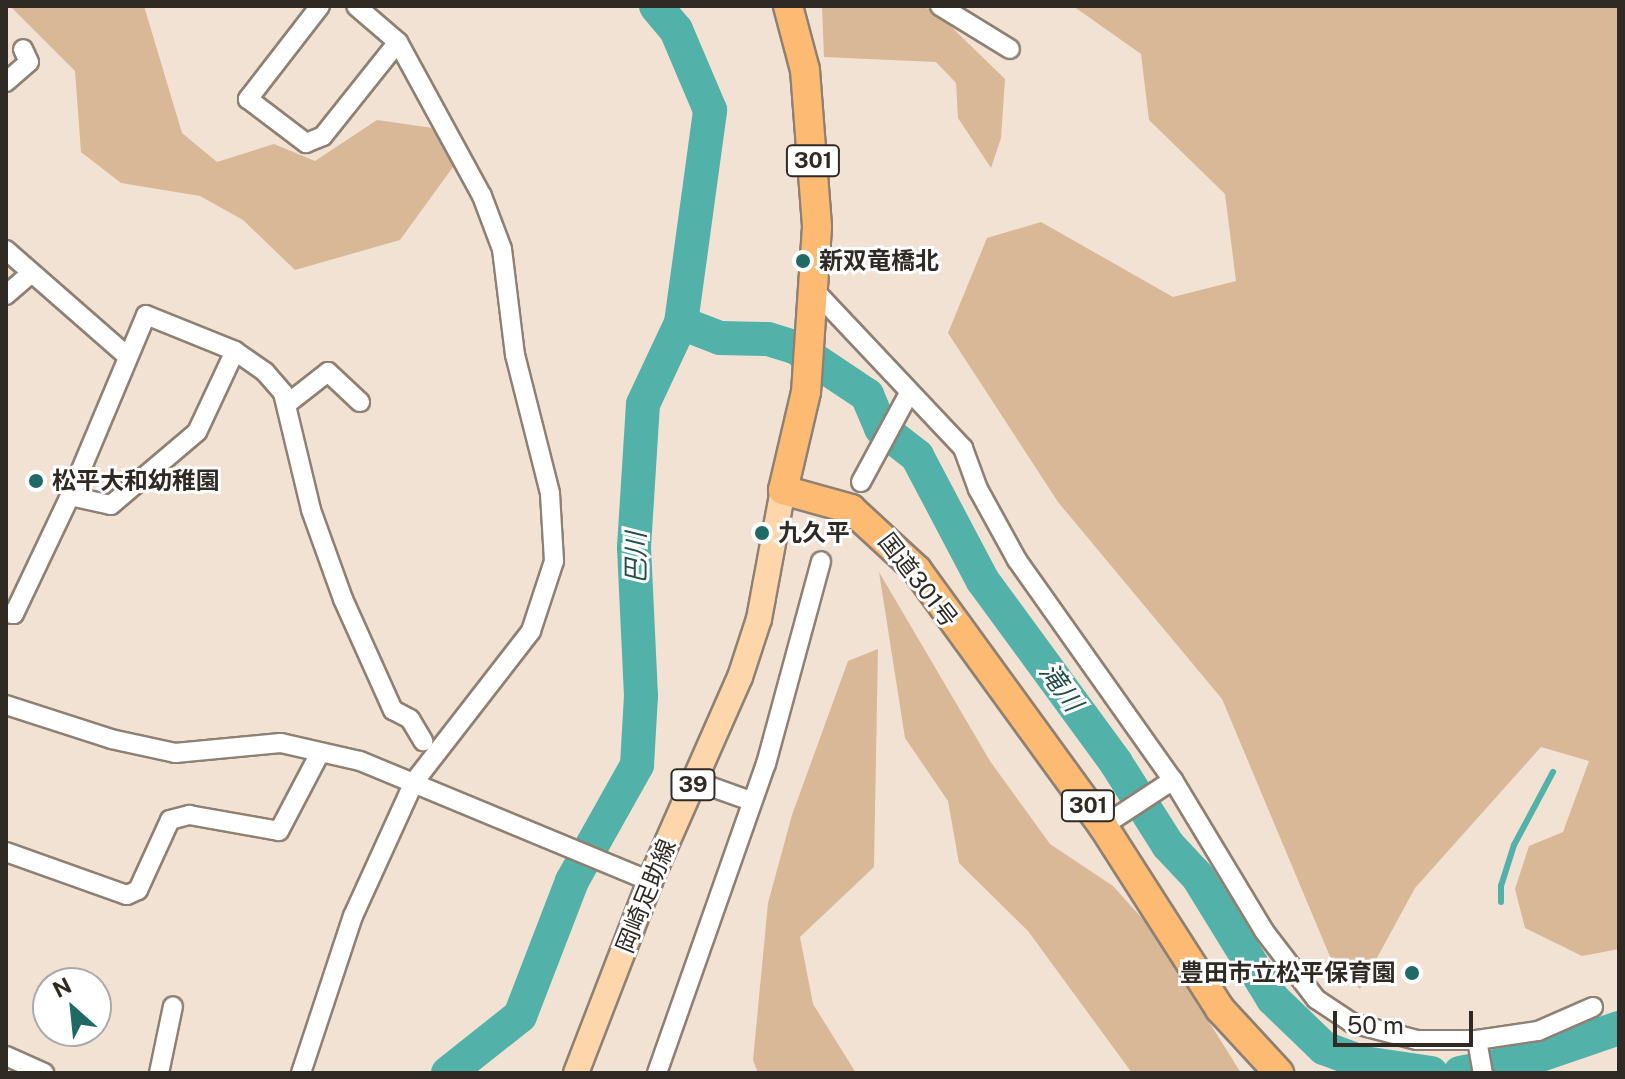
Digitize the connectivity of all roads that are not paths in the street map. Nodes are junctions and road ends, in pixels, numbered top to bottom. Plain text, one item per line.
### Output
1 (320, 6) edge
2 (356, 6) edge
3 (788, 6) edge
4 (940, 6) edge
5 (398, 42) junction
6 (23, 49) dead end
7 (1010, 49) dead end
8 (6, 82) edge
9 (6, 250) edge
10 (31, 273) junction
11 (6, 295) edge
12 (815, 305) junction
13 (235, 351) junction
14 (126, 355) junction
15 (360, 402) dead end
16 (904, 402) junction
17 (287, 404) junction
18 (861, 482) dead end
19 (783, 490) junction
20 (70, 496) junction
21 (821, 561) dead end
22 (6, 613) edge
23 (6, 705) edge
24 (423, 741) dead end
25 (320, 753) junction
26 (1173, 780) junction
27 (695, 781) junction
28 (414, 782) junction
29 (751, 801) junction
30 (1103, 826) junction
31 (6, 852) edge
32 (650, 881) junction
33 (173, 1006) dead end
34 (1593, 1007) dead end
35 (1477, 1040) junction
36 (6, 1056) edge
37 (44, 1073) edge
38 (159, 1073) edge
39 (301, 1073) edge
40 (576, 1073) edge
41 (657, 1073) edge
42 (1279, 1073) edge
43 (1483, 1073) edge

1 - 5 street
2 - 5 street
3 - 12 highway, 301
4 - 7 street
5 - 28 street
6 - 8 street
9 - 10 street
10 - 11 street
10 - 14 street
12 - 16 street
12 - 19 highway, 301
13 - 14 street
13 - 17 street
13 - 20 street
14 - 20 street
15 - 17 street
16 - 18 street
16 - 26 street
17 - 24 street
19 - 27 main road, 岡崎足助線 / 39
19 - 30 highway, 国道301号 / 301
20 - 22 street
21 - 29 street
23 - 25 street
25 - 28 street
25 - 31 street
26 - 30 street
26 - 35 street
27 - 29 street
27 - 32 main road, 岡崎足助線 / 39
28 - 32 street
28 - 39 street
29 - 41 street
30 - 42 highway, 国道301号 / 301
32 - 40 main road, 岡崎足助線 / 39
33 - 38 street
34 - 35 street
35 - 43 street
36 - 37 street

